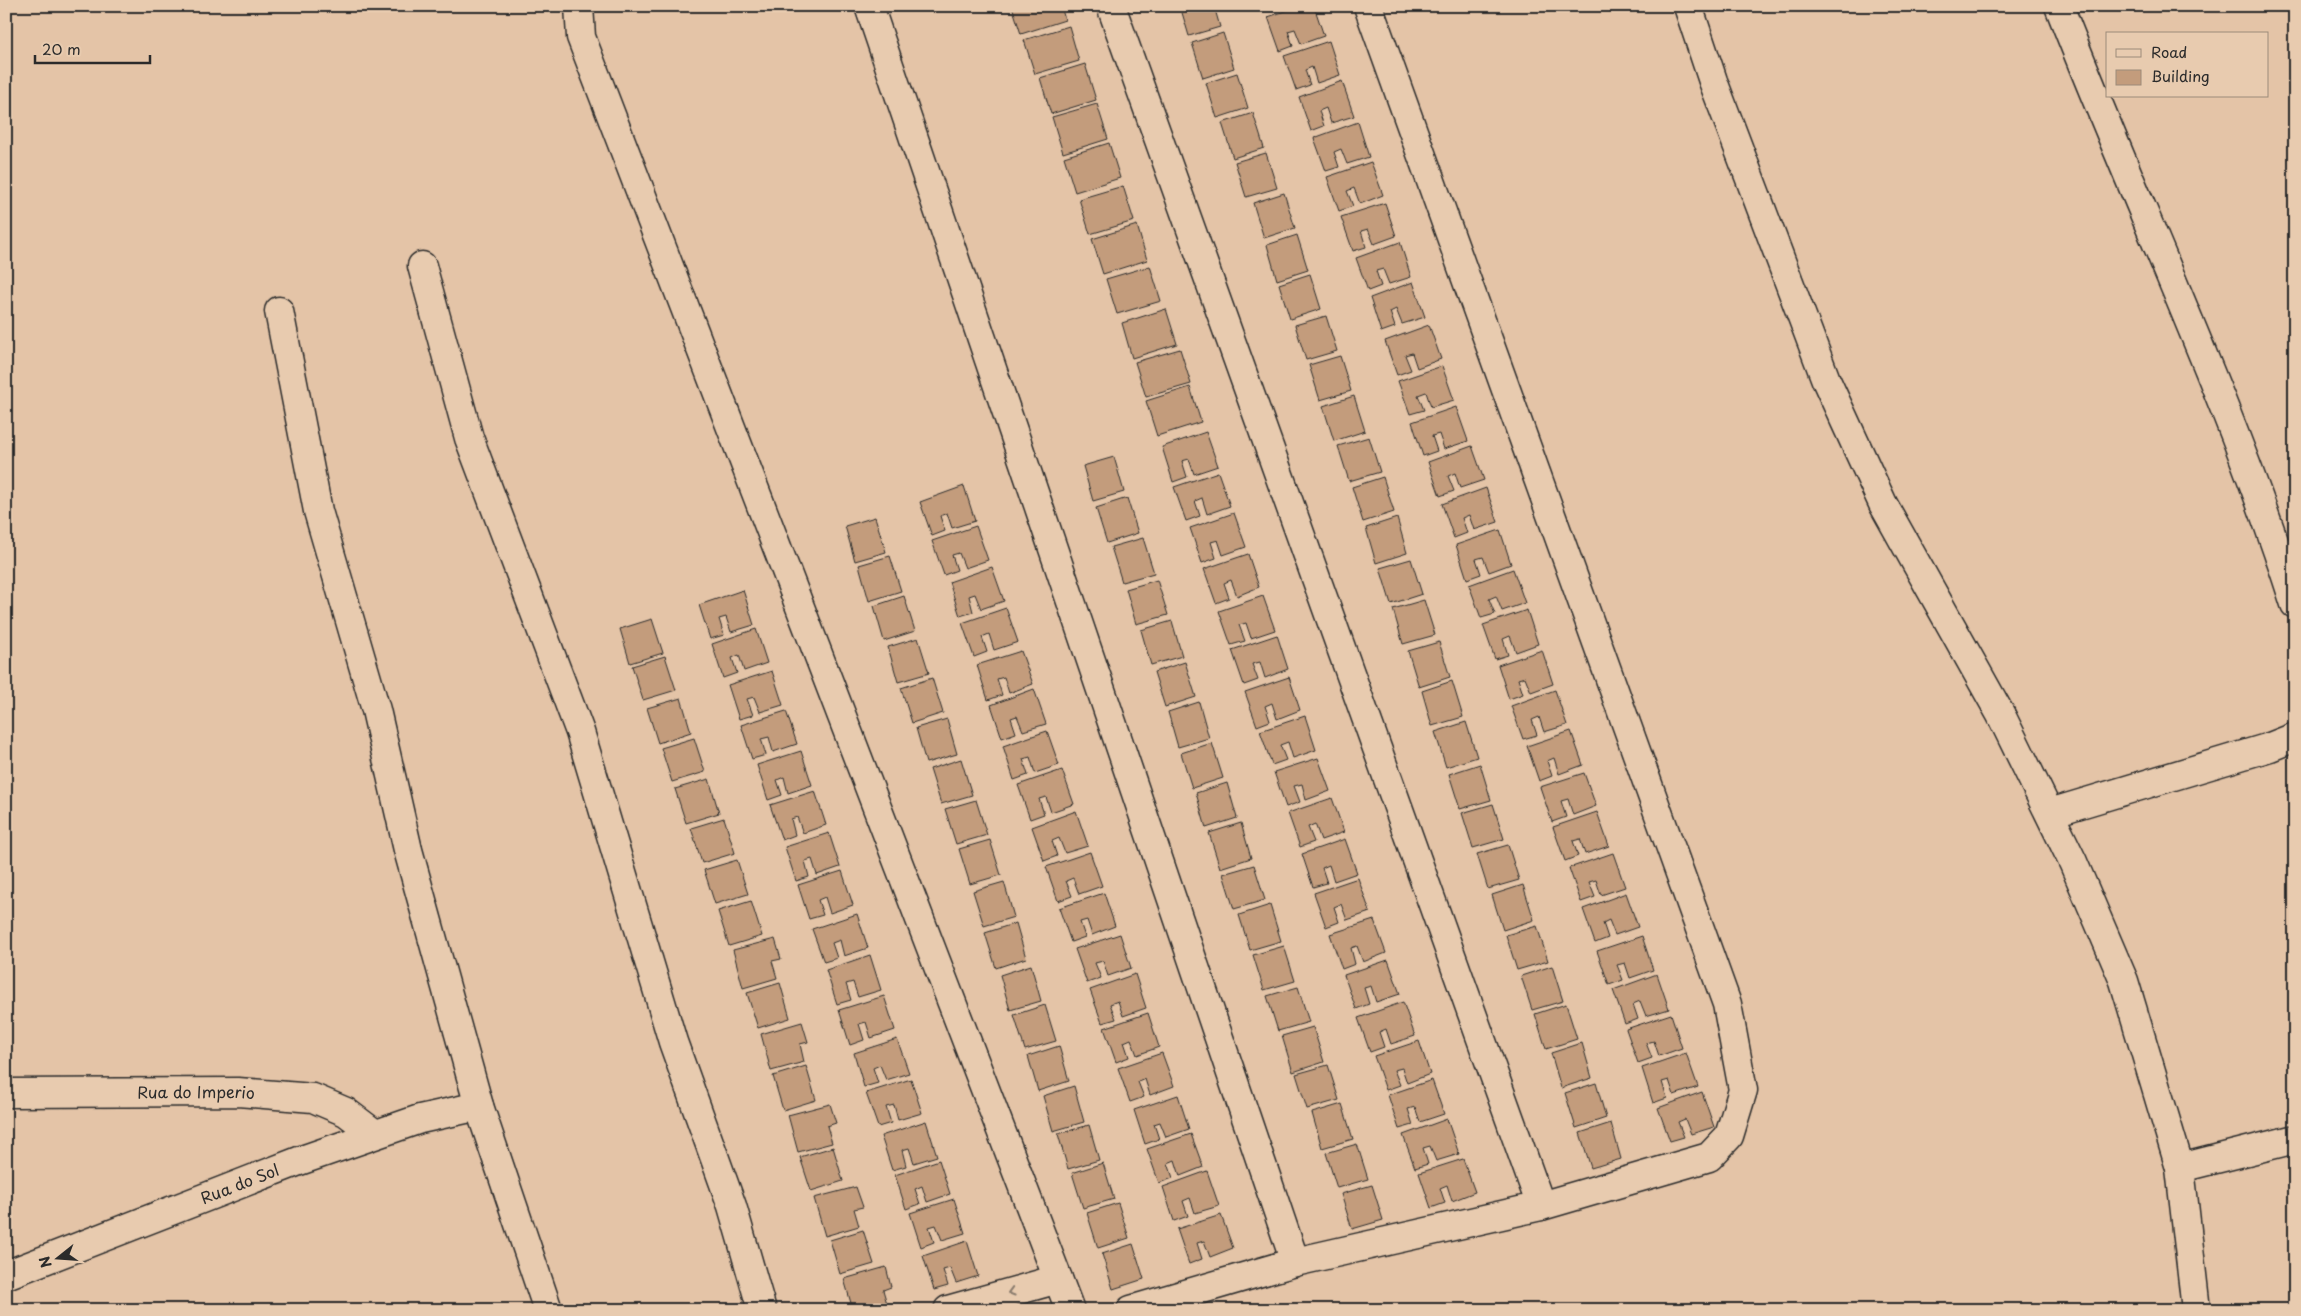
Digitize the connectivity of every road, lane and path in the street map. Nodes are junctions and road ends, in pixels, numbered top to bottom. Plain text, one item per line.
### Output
1 (579, 6) edge
2 (869, 6) edge
3 (1111, 6) edge
4 (1368, 6) edge
5 (1688, 6) edge
6 (2059, 6) edge
7 (422, 266) dead end
8 (279, 311) dead end
9 (2295, 604) edge
10 (2295, 737) edge
11 (2050, 813) junction
12 (6, 1093) edge
13 (479, 1106) junction
14 (375, 1134) junction
15 (2295, 1138) edge
16 (2180, 1168) junction
17 (1541, 1206) junction
18 (1295, 1262) junction
19 (6, 1274) edge
20 (1058, 1279) junction
21 (548, 1310) edge
22 (762, 1310) edge
23 (948, 1310) edge
24 (1070, 1310) edge
25 (1131, 1310) edge
26 (2196, 1310) edge

1 - 20 street
2 - 18 street
3 - 17 street
4 - 17 street
5 - 11 street
6 - 9 street
7 - 22 street
8 - 13 street
10 - 11 street
11 - 16 street
12 - 14 street, Rua do Imperio
13 - 14 street, Rua do Sol
13 - 21 street
14 - 19 street, Rua do Sol
15 - 16 street
16 - 26 street
17 - 18 street
18 - 25 street
20 -> 23 street
20 - 24 street

